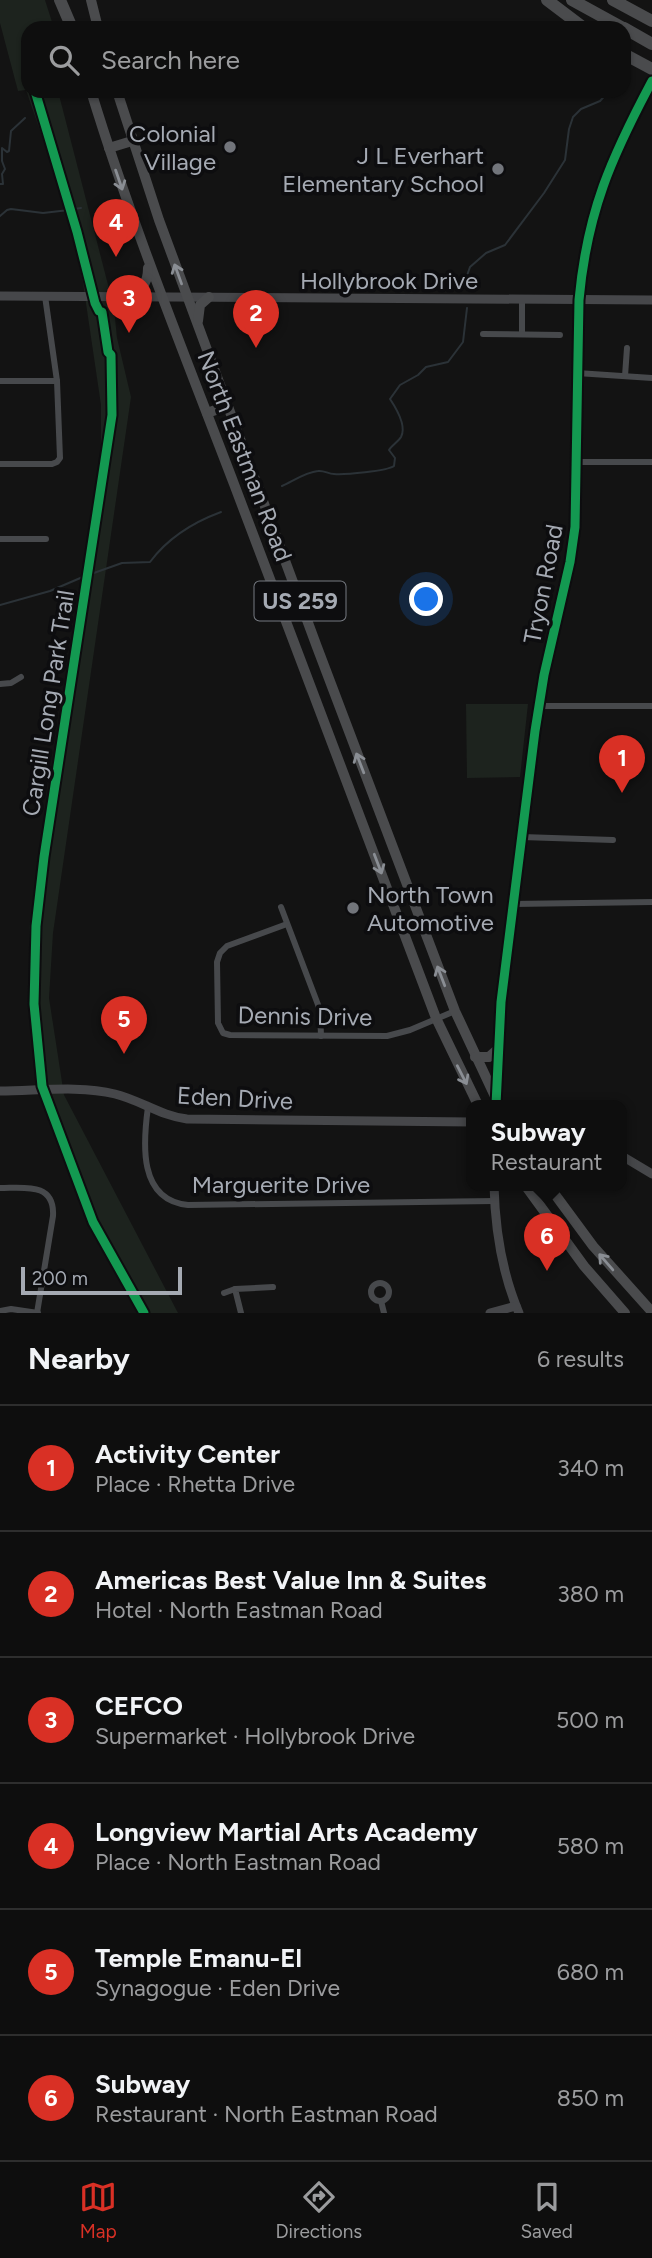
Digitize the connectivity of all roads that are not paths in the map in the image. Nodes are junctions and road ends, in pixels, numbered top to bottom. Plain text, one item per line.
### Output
1 (60, 0) edge
2 (65, 0) edge
3 (91, 0) edge
4 (547, 0) edge
5 (572, 0) edge
6 (613, 0) edge
7 (69, 21) edge
8 (70, 21) edge
9 (96, 21) edge
10 (575, 21) edge
11 (611, 21) edge
12 (652, 21) edge
13 (631, 32) edge
14 (649, 42) edge
15 (631, 58) edge
16 (652, 69) edge
17 (652, 81) edge
18 (93, 98) edge
19 (119, 98) edge
20 (132, 141) junction
21 (108, 148) junction
22 (148, 261) junction
23 (0, 296) edge
24 (45, 296) junction
25 (120, 296) junction
26 (161, 296) junction
27 (187, 297) junction
28 (209, 297) junction
29 (522, 299) junction
30 (579, 300) junction
31 (652, 300) edge
32 (198, 328) junction
33 (483, 334) dead end
34 (522, 334) junction
35 (560, 335) dead end
36 (626, 348) dead end
37 (577, 373) junction
38 (625, 376) junction
39 (652, 378) edge
40 (0, 381) edge
41 (57, 381) junction
42 (227, 406) junction
43 (206, 413) junction
44 (576, 462) junction
45 (652, 462) edge
46 (0, 464) edge
47 (0, 539) edge
48 (46, 539) dead end
49 (325, 669) junction
50 (307, 675) junction
51 (21, 677) dead end
52 (0, 684) edge
53 (539, 706) junction
54 (652, 706) edge
55 (522, 837) junction
56 (613, 839) dead end
57 (652, 902) edge
58 (513, 904) junction
59 (281, 907) dead end
60 (420, 920) junction
61 (287, 924) junction
62 (402, 927) junction
63 (454, 1011) junction
64 (436, 1018) junction
65 (321, 1036) junction
66 (498, 1049) junction
67 (475, 1057) junction
68 (0, 1091) edge
69 (476, 1100) edge
70 (496, 1100) edge
71 (497, 1100) edge
72 (148, 1107) junction
73 (466, 1122) edge
74 (627, 1159) edge
75 (652, 1174) edge
76 (0, 1188) edge
77 (494, 1191) edge
78 (529, 1191) edge
79 (552, 1191) edge
80 (495, 1202) junction
81 (581, 1231) junction
82 (565, 1242) junction
83 (273, 1287) dead end
84 (235, 1289) junction
85 (224, 1293) dead end
86 (638, 1298) junction
87 (381, 1301) dead end
88 (517, 1309) edge
89 (0, 1311) edge
90 (624, 1312) edge
91 (652, 1312) edge
92 (38, 1313) edge
93 (241, 1313) edge
94 (384, 1313) edge
95 (490, 1313) edge

1 - 7 highway
2 - 8 highway
3 - 9 main road
4 - 10 highway
5 - 11 highway
6 - 12 highway
13 - 14 highway
15 - 16 highway
17 - 30 street, Tryon Road
18 - 21 main road, North Eastman Road / US 259
19 - 20 main road, North Eastman Road / US 259
20 - 21 main road
27 -> 20 main road, North Eastman Road / US 259
21 -> 22 main road, North Eastman Road / US 259
22 - 25 main road
22 - 26 main road, North Eastman Road / US 259
23 - 24 street, Hollybrook Drive
24 - 25 street, Hollybrook Drive
24 - 41 street
25 - 26 street, Hollybrook Drive
26 - 27 street, Hollybrook Drive
26 - 43 main road, North Eastman Road / US 259
27 - 28 street, Hollybrook Drive
27 - 32 main road, North Eastman Road / US 259
28 - 29 street, Hollybrook Drive
28 - 32 main road
29 - 30 street, Hollybrook Drive
29 - 34 street
30 - 31 street, Hollybrook Drive
30 - 37 street, Tryon Road
32 - 42 main road, North Eastman Road / US 259
33 - 34 street
34 - 35 street
36 - 38 street
37 - 38 street
37 - 44 street, Tryon Road
38 - 39 street
40 - 41 street
41 - 46 street
42 - 43 main road
42 - 49 main road, North Eastman Road / US 259
43 - 50 main road, North Eastman Road / US 259
44 - 45 street
44 - 53 street, Tryon Road
47 - 48 street
49 - 50 main road
60 -> 49 main road, North Eastman Road / US 259
50 -> 62 main road, North Eastman Road / US 259
51 - 52 street
53 - 54 street
53 - 55 street, Tryon Road
55 - 56 street
55 - 58 street, Tryon Road
57 - 58 street
58 - 66 street, Tryon Road
59 - 61 street
60 - 62 main road
63 -> 60 main road, North Eastman Road / US 259
61 - 65 street
61 - 65 street, Dennis Drive
62 - 64 main road, North Eastman Road / US 259
63 - 64 street, Dennis Drive
63 - 67 main road, North Eastman Road / US 259
64 - 65 street, Dennis Drive
64 -> 69 main road, North Eastman Road / US 259
66 - 67 main road
66 - 71 street, Tryon Road
67 - 70 main road, North Eastman Road / US 259
68 - 72 street, Eden Drive
72 - 73 street, Eden Drive
72 - 80 street, Marguerite Drive
74 - 75 street
76 - 92 street
77 - 80 street
78 - 82 main road
79 - 81 main road
80 - 88 street
81 - 82 main road
86 -> 81 main road
82 - 90 main road
83 - 84 street
84 - 85 street
84 - 93 street
86 - 90 main road
86 - 91 main road
87 - 94 street
88 - 95 street
89 - 92 street

